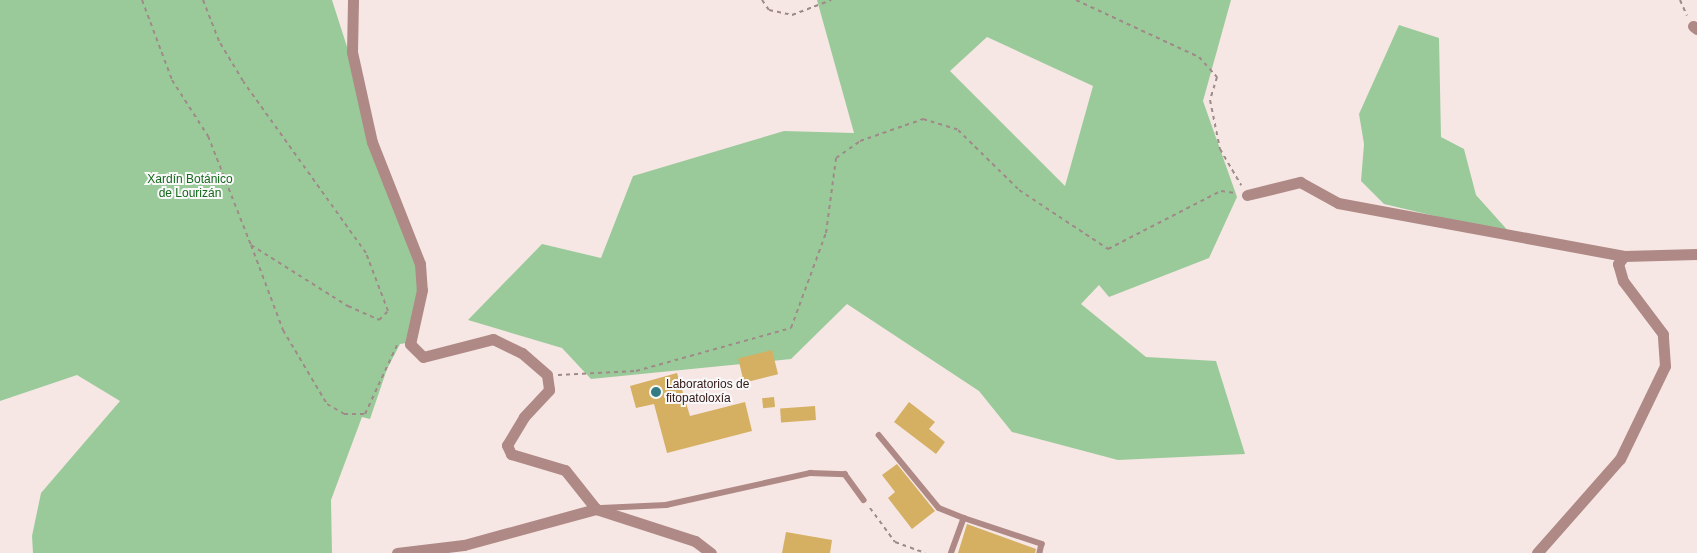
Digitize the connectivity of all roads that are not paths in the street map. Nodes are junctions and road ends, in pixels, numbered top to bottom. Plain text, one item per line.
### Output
1 (353, 0) edge
2 (1247, 194) road end
3 (1697, 254) edge
4 (1624, 256) junction
5 (878, 434) dead end
6 (864, 500) road end
7 (596, 509) junction
8 (964, 518) junction
9 (397, 553) edge
10 (711, 553) edge
11 (951, 553) edge
12 (1040, 553) edge
13 (1537, 553) edge

1 - 7 street
2 - 4 street
3 - 4 street
4 - 13 street
5 - 8 lane
6 - 7 lane
7 - 9 street
7 - 10 street
8 - 11 lane
8 - 12 lane

